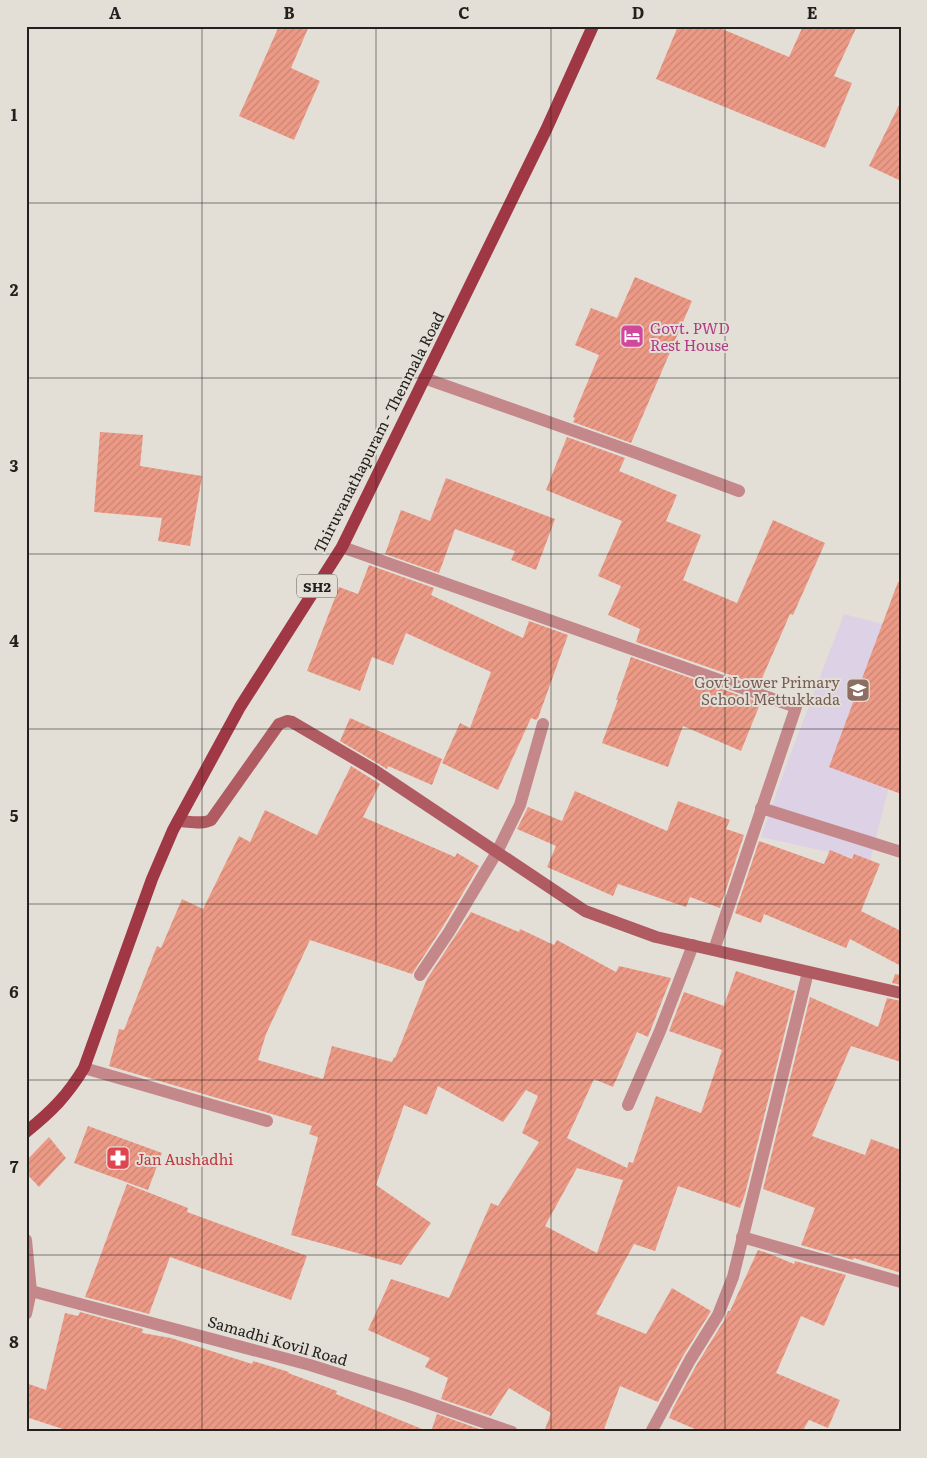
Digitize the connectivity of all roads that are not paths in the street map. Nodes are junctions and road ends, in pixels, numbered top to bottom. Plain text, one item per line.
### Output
1 (593, 26) edge
2 (424, 378) junction
3 (739, 491) dead end
4 (342, 546) junction
5 (544, 724) dead end
6 (762, 808) junction
7 (178, 821) junction
8 (497, 852) junction
9 (901, 852) edge
10 (693, 945) junction
11 (714, 950) junction
12 (808, 972) junction
13 (420, 975) dead end
14 (901, 993) edge
15 (84, 1068) junction
16 (628, 1105) dead end
17 (266, 1121) dead end
18 (26, 1132) edge
19 (742, 1237) junction
20 (26, 1240) edge
21 (901, 1282) edge
22 (32, 1291) junction
23 (26, 1314) edge
24 (512, 1432) edge
25 (651, 1432) edge

1 - 2 main road, Thiruvanathapuram - Thenmala Road / SH2
2 - 3 street
2 - 4 main road, Thiruvanathapuram - Thenmala Road / SH2
4 - 6 street
4 - 7 main road, Thiruvanathapuram - Thenmala Road / SH2
5 - 8 street
6 - 9 street
6 - 11 street
7 - 8 street
7 - 15 main road, Thiruvanathapuram - Thenmala Road / SH2
8 - 10 street
8 - 13 street
10 - 11 street
10 - 16 street
11 - 12 street
12 - 14 street
12 - 19 street
15 - 17 street
15 - 18 main road, Thiruvanathapuram - Thenmala Road / SH2
19 - 21 street
19 - 25 street
20 - 22 street
22 - 23 street
22 - 24 street, Samadhi Kovil Road

